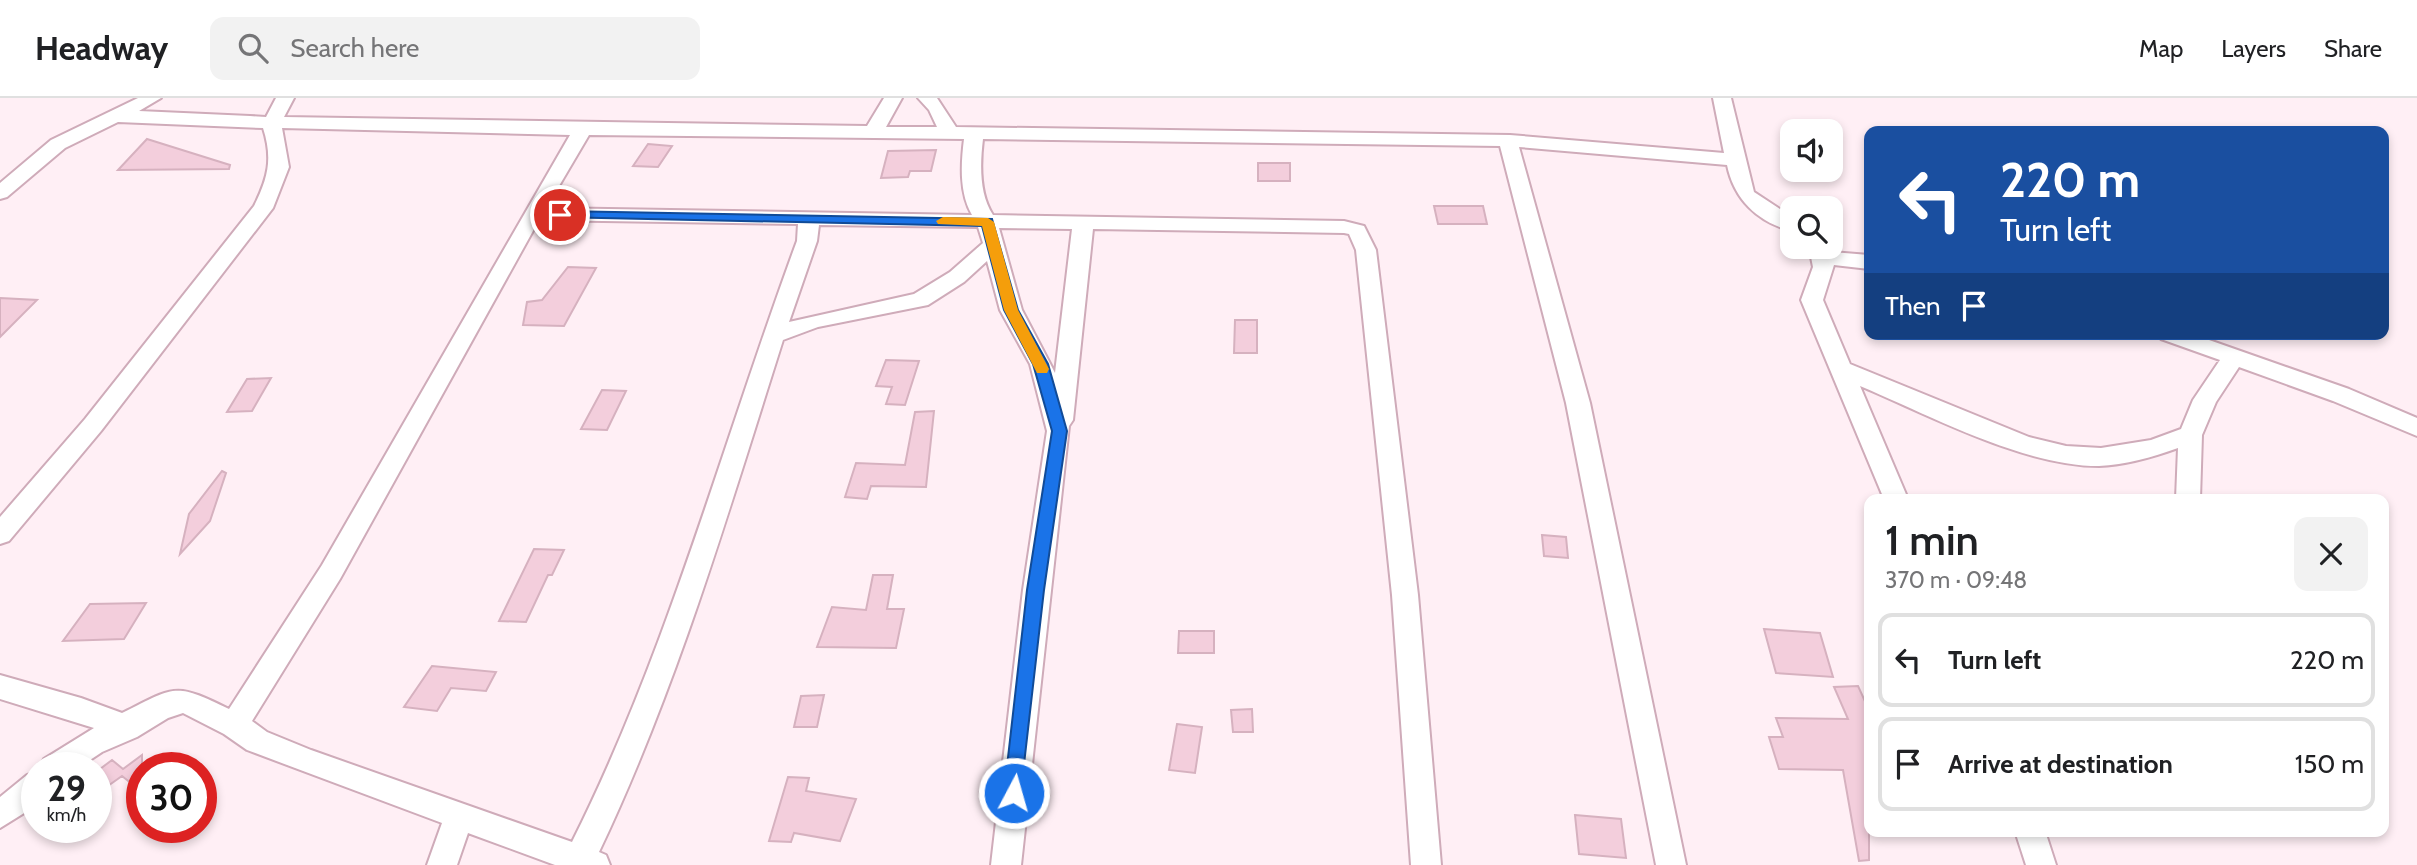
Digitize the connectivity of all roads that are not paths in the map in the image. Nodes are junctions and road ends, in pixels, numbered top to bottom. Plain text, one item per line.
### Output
1 (152, 98) edge
2 (285, 98) edge
3 (893, 98) edge
4 (926, 98) edge
5 (1722, 98) edge
6 (118, 116) junction
7 (271, 124) junction
8 (582, 131) junction
9 (874, 131) junction
10 (948, 132) junction
11 (974, 133) junction
12 (1508, 141) junction
13 (1737, 160) junction
14 (4, 187) edge
15 (532, 214) junction
16 (1780, 218) edge
17 (809, 219) junction
18 (1083, 224) junction
19 (990, 234) junction
20 (1843, 256) edge
21 (1823, 259) edge
22 (1864, 261) edge
23 (773, 335) junction
24 (2184, 340) edge
25 (2233, 359) junction
26 (1841, 369) junction
27 (2417, 428) edge
28 (1059, 431) junction
29 (2190, 435) junction
30 (1894, 494) edge
31 (2188, 494) edge
32 (0, 534) edge
33 (0, 687) edge
34 (234, 725) junction
35 (127, 728) junction
36 (78, 752) edge
37 (21, 800) edge
38 (0, 814) edge
39 (458, 817) junction
40 (2031, 837) edge
41 (588, 862) edge
42 (442, 865) edge
43 (1006, 865) edge
44 (1426, 865) edge
45 (1671, 865) edge
46 (2041, 865) edge

1 - 6 street
2 - 7 street
3 - 9 street
4 - 10 street
5 - 13 street
6 - 7 street
6 - 14 street
7 - 8 street
7 - 32 street
8 - 9 street
8 - 15 street
9 - 10 street
10 - 11 street
11 - 12 street
11 - 19 street
12 - 13 street
12 - 45 street
13 - 16 street
15 - 17 street
15 - 34 street
17 - 19 street
17 - 23 street
18 - 19 street
18 - 28 street
18 - 44 street
19 - 23 street
19 - 28 street
20 - 22 street
21 - 26 street
23 - 41 street
24 - 25 street
25 - 27 street
25 - 29 street
26 - 29 street
26 - 30 street
28 - 43 street
29 - 31 street
33 - 35 street
34 - 35 street
34 - 39 street
35 - 36 street
37 - 38 street
39 - 41 street
39 - 42 street
40 - 46 street

